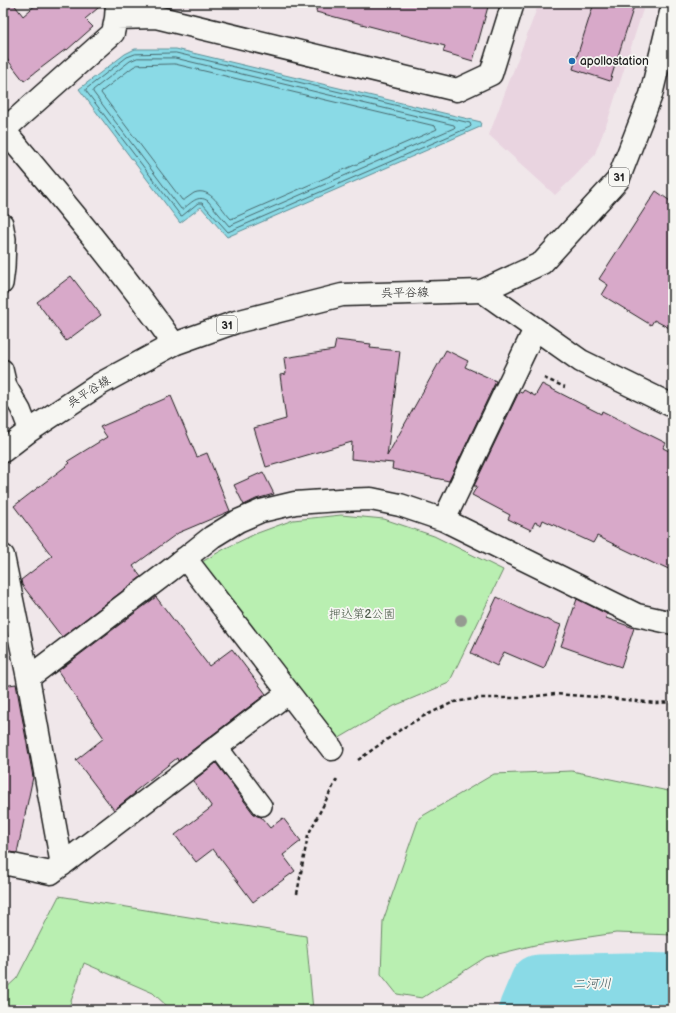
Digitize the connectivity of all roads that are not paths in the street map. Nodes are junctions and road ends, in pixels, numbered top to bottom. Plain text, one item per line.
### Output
1 (513, 3) edge
2 (673, 4) edge
3 (117, 10) edge
4 (669, 42) edge
5 (3, 130) edge
6 (3, 223) edge
7 (3, 284) edge
8 (482, 291) junction
9 (535, 329) junction
10 (174, 344) junction
11 (3, 369) edge
12 (673, 406) edge
13 (29, 431) junction
14 (3, 451) edge
15 (444, 520) junction
16 (3, 556) edge
17 (185, 558) junction
18 (673, 623) edge
19 (28, 678) junction
20 (288, 693) junction
21 (218, 746) junction
22 (332, 749) dead end
23 (262, 806) dead end
24 (3, 863) edge
25 (62, 865) junction

1 - 3 street
2 - 4 street, 呉平谷線 / 31
3 - 5 street
4 - 8 street, 呉平谷線 / 31
5 - 10 street
6 - 7 lane
8 - 9 street
8 - 10 street, 呉平谷線 / 31
9 - 12 street
9 - 15 street
10 - 13 street, 呉平谷線 / 31
11 - 13 lane
13 - 14 street, 呉平谷線 / 31
15 - 17 street
15 - 18 street
16 - 19 street
17 - 19 street
17 - 20 street
19 - 25 street
20 - 21 street
20 - 22 street
21 - 23 lane
21 - 25 street
24 - 25 street

